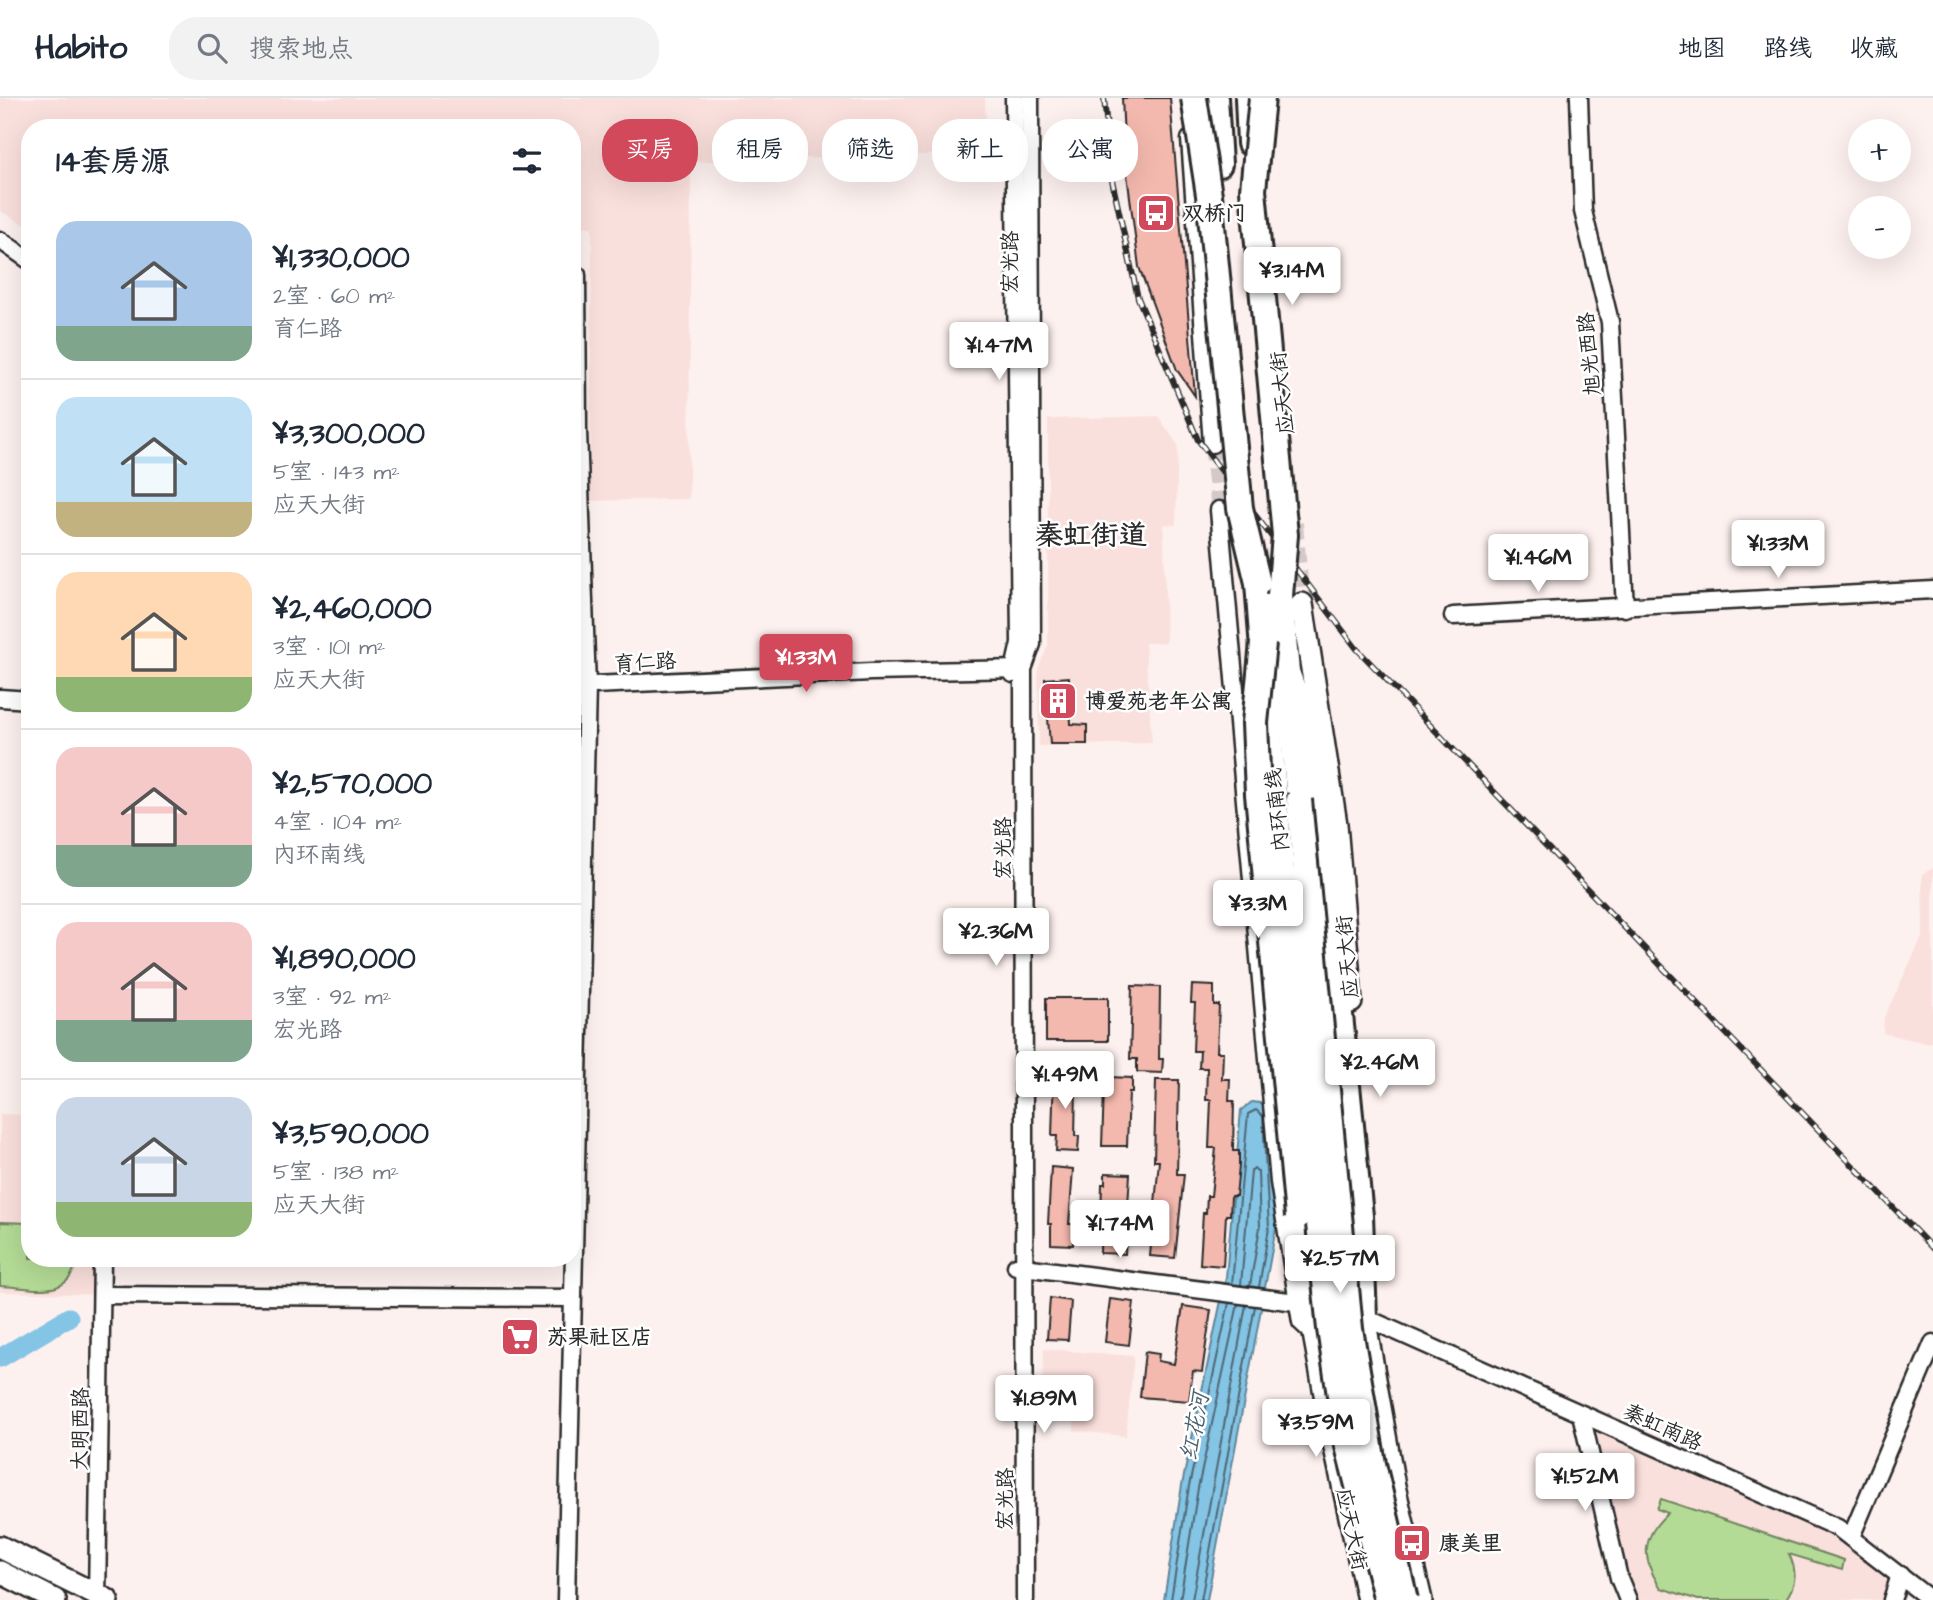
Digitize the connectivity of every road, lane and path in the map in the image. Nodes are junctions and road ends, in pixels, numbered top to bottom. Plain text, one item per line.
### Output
1 (1014, 98) edge
2 (1030, 98) edge
3 (1187, 98) edge
4 (1195, 98) edge
5 (1203, 98) edge
6 (1215, 98) edge
7 (1236, 98) edge
8 (1249, 98) edge
9 (1262, 98) edge
10 (1579, 98) edge
11 (1253, 190) junction
12 (1209, 195) junction
13 (0, 240) edge
14 (21, 255) edge
15 (1227, 430) tunnel mouth
16 (1212, 444) tunnel mouth
17 (1219, 510) tunnel mouth
18 (1294, 521) tunnel mouth
19 (1251, 575) junction
20 (1933, 590) edge
21 (1291, 600) junction
22 (1625, 608) junction
23 (1453, 616) dead end
24 (1263, 643) junction
25 (1018, 669) junction
26 (1287, 672) junction
27 (581, 686) edge
28 (0, 698) edge
29 (21, 699) edge
30 (1021, 1266) junction
31 (102, 1267) edge
32 (572, 1267) edge
33 (102, 1295) junction
34 (572, 1298) junction
35 (1302, 1312) junction
36 (1364, 1317) junction
37 (1933, 1343) edge
38 (1581, 1414) junction
39 (1851, 1537) junction
40 (0, 1547) edge
41 (0, 1572) edge
42 (1900, 1574) junction
43 (101, 1599) edge
44 (55, 1600) edge
45 (566, 1600) edge
46 (1018, 1600) edge
47 (1025, 1600) edge
48 (1368, 1600) edge
49 (1387, 1600) edge
50 (1405, 1600) edge
51 (1421, 1600) edge
52 (1628, 1600) edge
53 (1892, 1600) edge
54 (1931, 1600) edge

1 - 25 street, 宏光路
2 - 25 street, 宏光路
3 - 16 street
4 - 12 highway, bridge
4 - 15 street
5 - 12 highway, bridge
6 - 19 highway, 内环南线, bridge
7 - 21 highway, 内环南线, bridge
8 - 11 highway, bridge
8 - 18 street, 应天大街
9 - 11 highway, bridge
10 - 22 street, 旭光西路
11 - 21 highway, bridge
12 - 19 highway, bridge
13 - 14 street
17 - 35 street, 应天大街
19 - 24 highway, 内环南线
19 - 35 main road, 应天大街
20 - 22 street
21 - 26 highway, 内环南线
21 - 36 main road, 应天大街
22 - 23 street
24 - 35 highway, bridge
24 - 49 highway, 内环南线, bridge
25 - 27 street, 育仁路
25 - 30 street, 宏光路
26 - 36 highway
26 - 50 highway, 内环南线, bridge
28 - 29 street
30 - 35 street
30 - 46 street, 宏光路
30 - 47 street, 宏光路
31 - 33 street, 大明西路
32 - 34 street, 育仁路
33 - 34 street
33 - 43 street, 大明西路
34 - 45 street, 育仁路
35 - 36 street, 秦虹南路
35 - 48 main road, 应天大街
36 - 38 street, 秦虹南路
36 - 51 main road, 应天大街
37 - 39 street
38 - 39 street, 秦虹南路
38 - 52 street
39 - 42 street, 秦虹南路
40 - 43 main road
41 - 44 main road
42 - 53 street
42 - 54 street, 秦虹南路

